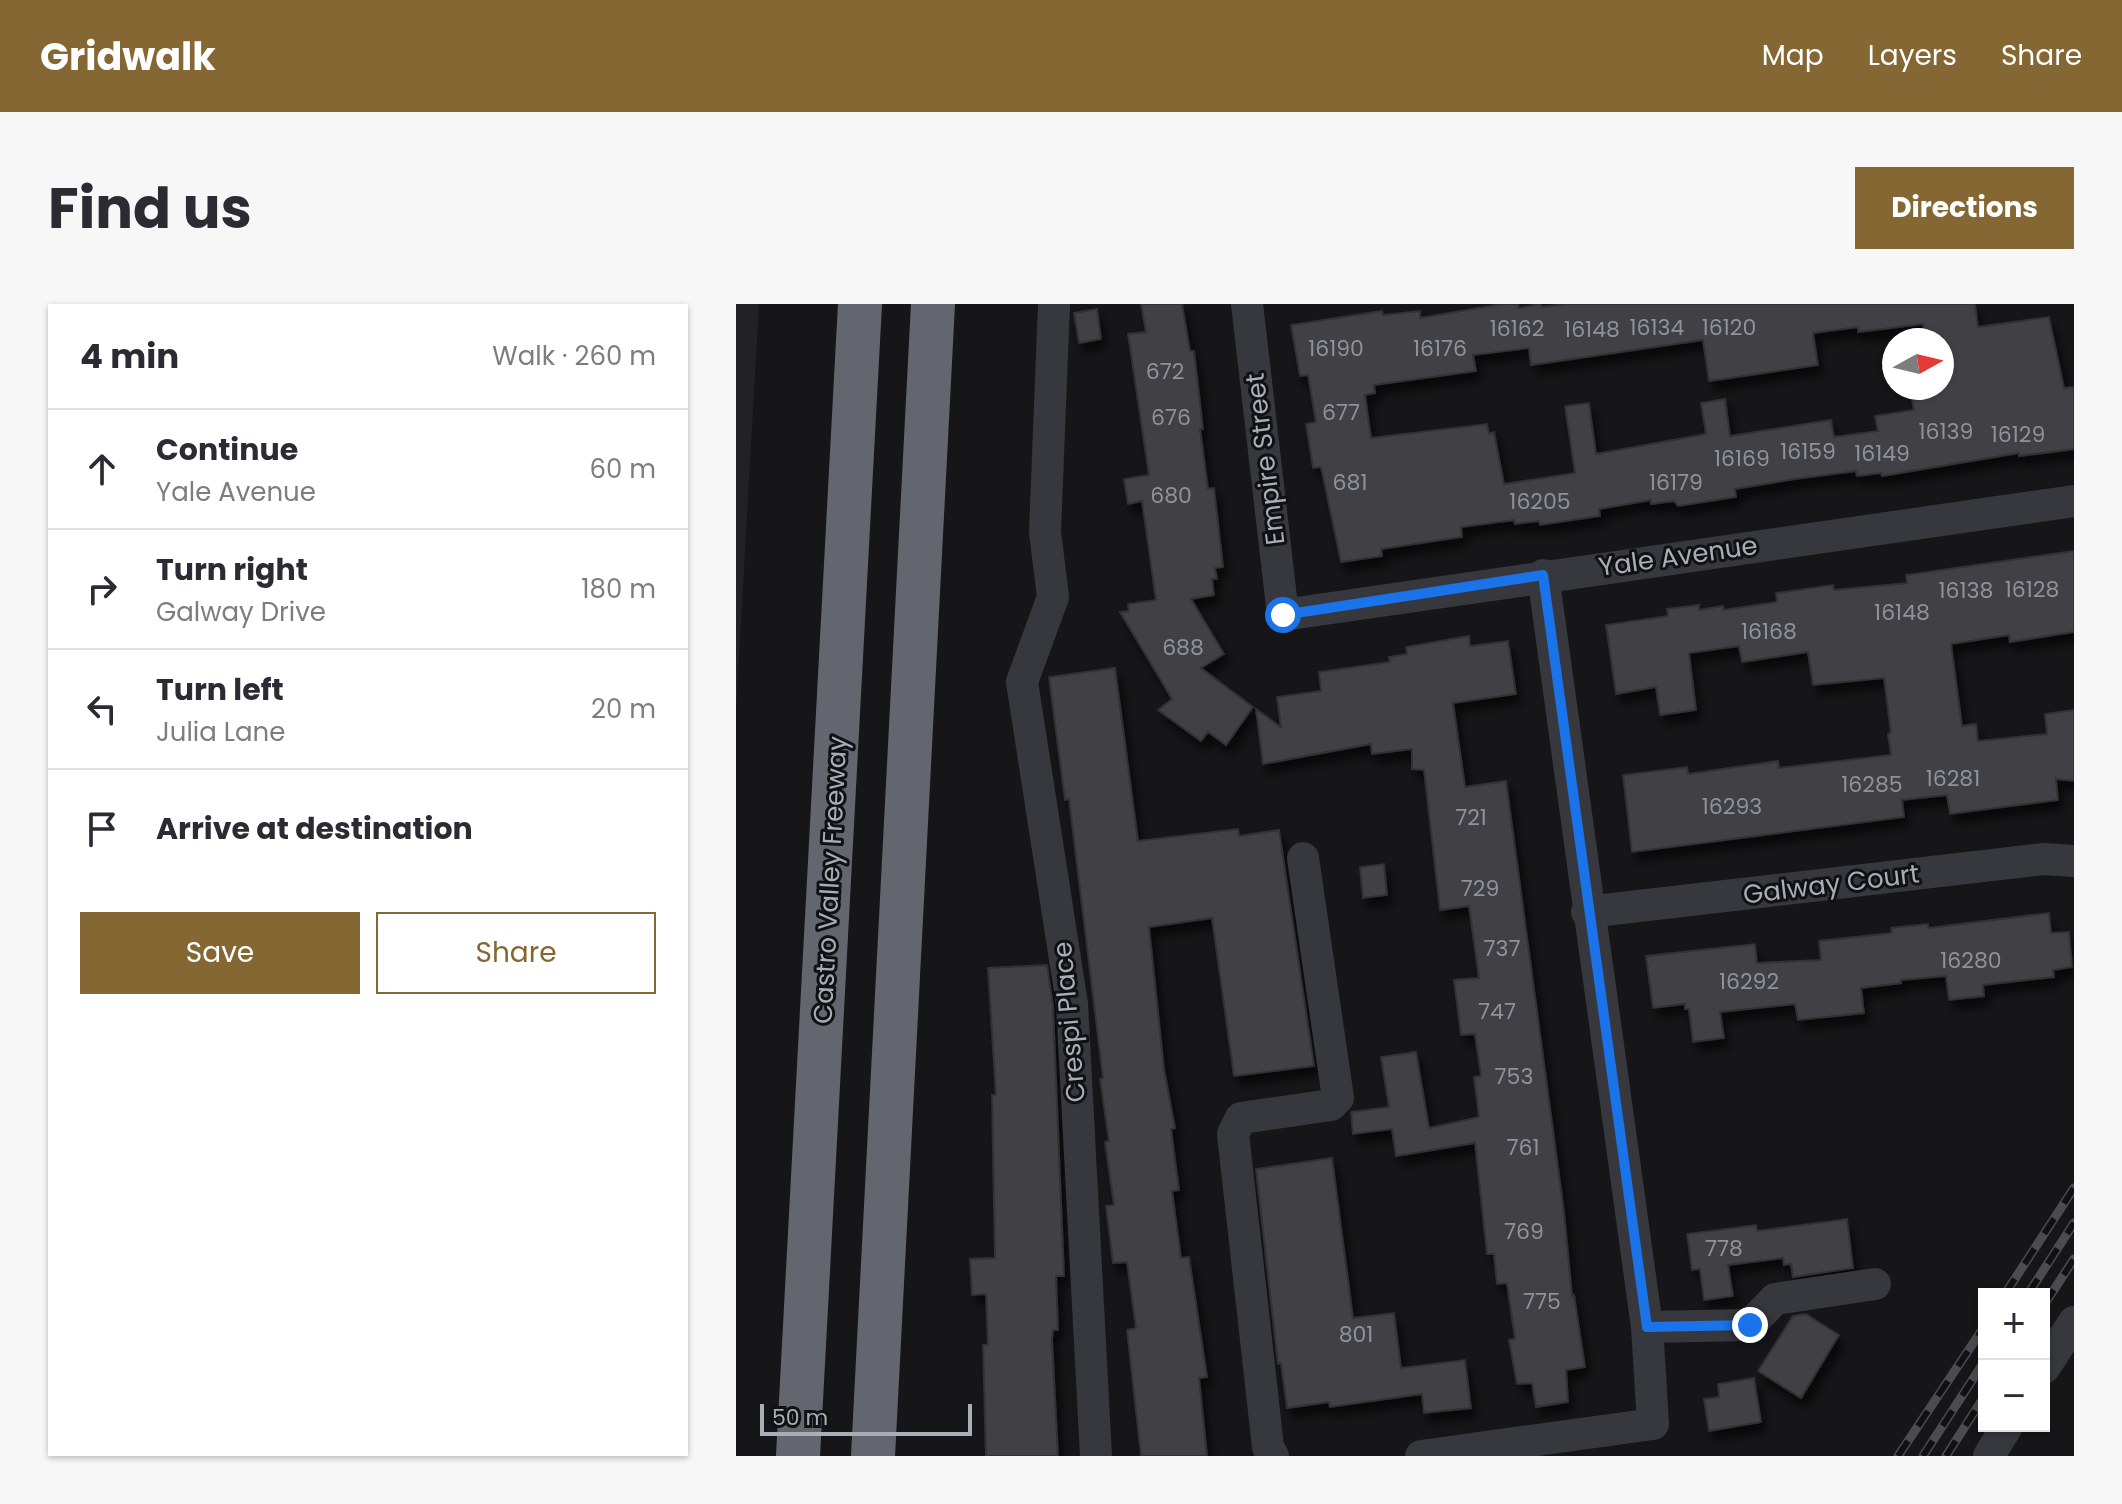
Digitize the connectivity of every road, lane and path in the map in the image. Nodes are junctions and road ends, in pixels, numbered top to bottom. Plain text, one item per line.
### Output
1 (860, 304) edge
2 (933, 304) edge
3 (1054, 304) edge
4 (1247, 304) edge
5 (2074, 501) edge
6 (1543, 575) junction
7 (1283, 615) joint
8 (1303, 858) dead end
9 (2074, 861) edge
10 (1587, 912) junction
11 (1875, 1284) dead end
12 (2074, 1322) edge
13 (1647, 1327) junction
14 (2049, 1360) edge
15 (798, 1456) edge
16 (873, 1456) edge
17 (1096, 1456) edge
18 (1273, 1456) edge
19 (1421, 1456) edge

1 - 15 highway, Castro Valley Freeway
2 - 16 highway
3 - 17 street, Crespi Place
4 - 7 street, Empire Street
5 - 6 street, Yale Avenue
6 - 7 street, Yale Avenue
6 - 10 street
8 - 18 street
9 - 10 street, Galway Court
10 - 13 street
11 - 13 street
12 - 14 street
13 - 19 street

